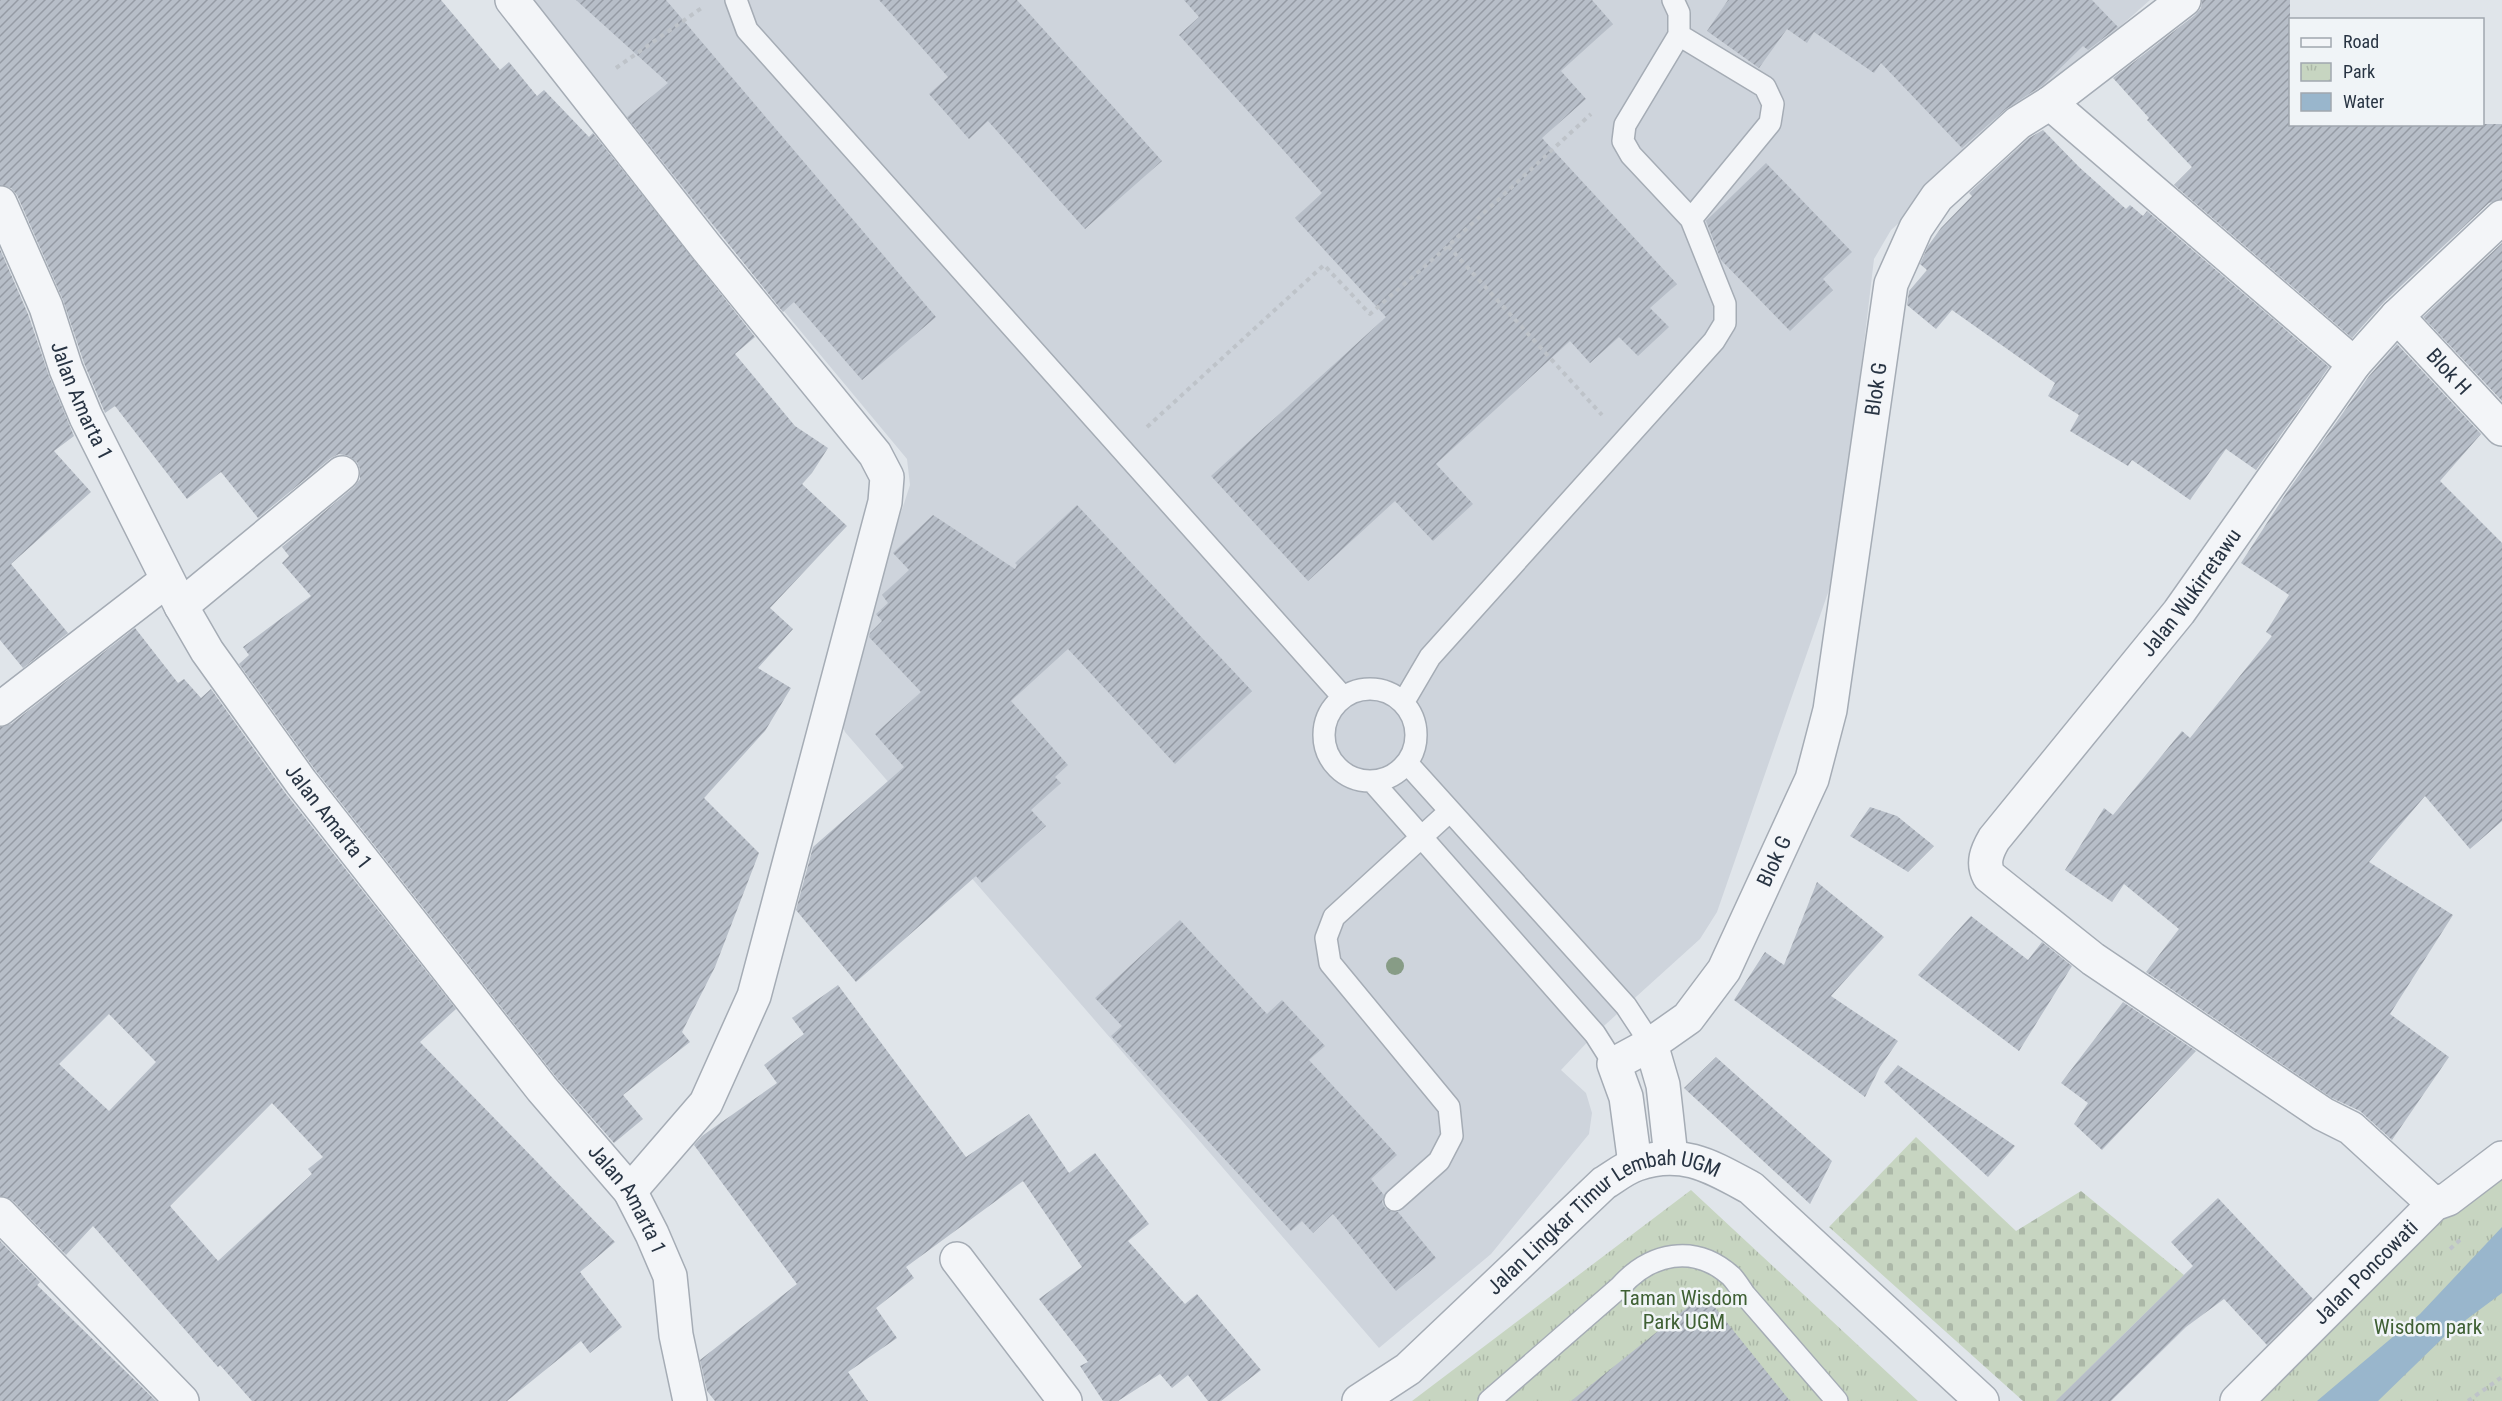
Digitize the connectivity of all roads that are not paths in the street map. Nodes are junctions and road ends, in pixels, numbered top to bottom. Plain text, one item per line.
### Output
1 (512, 0) edge
2 (736, 0) edge
3 (1673, 0) edge
4 (2184, 0) edge
5 (1679, 35) junction
6 (2050, 103) junction
7 (0, 203) edge
8 (2502, 217) edge
9 (1691, 219) junction
10 (2397, 316) junction
11 (2354, 364) junction
12 (2502, 429) edge
13 (342, 473) dead end
14 (174, 593) junction
15 (1343, 697) junction
16 (1403, 703) junction
17 (0, 709) edge
18 (1407, 763) junction
19 (1372, 781) junction
20 (1450, 811) junction
21 (1422, 837) junction
22 (1651, 1044) junction
23 (1614, 1064) junction
24 (1671, 1156) junction
25 (2502, 1158) edge
26 (1635, 1164) junction
27 (630, 1191) junction
28 (1395, 1200) dead end
29 (2434, 1204) junction
30 (0, 1214) edge
31 (957, 1259) dead end
32 (182, 1401) edge
33 (690, 1401) edge
34 (1065, 1401) edge
35 (1359, 1401) edge
36 (1489, 1401) edge
37 (1837, 1401) edge
38 (1982, 1401) edge
39 (2237, 1401) edge

1 - 27 street
2 - 15 lane
3 - 5 lane
4 - 6 street
5 - 9 lane
5 - 9 lane
6 - 11 street
6 - 22 street, Blok G
7 - 14 street, Jalan Amarta 1
8 - 10 street, Jalan Wukirretawu
9 - 16 lane
10 - 11 street, Jalan Wukirretawu
10 - 12 street, Blok H
11 - 29 street, Jalan Wukirretawu
13 - 14 street
14 - 17 street
14 - 27 street, Jalan Amarta 1
15 - 16 lane
15 - 19 lane
16 - 18 lane
18 - 19 lane
18 - 20 lane
19 - 21 lane
20 - 21 lane
20 - 22 lane
21 - 23 lane
21 - 28 lane
22 - 23 street, Blok G
22 - 24 street
23 - 26 street
24 - 26 street, Jalan Lingkar Timur Lembah UGM
24 - 38 street, Jalan Lingkar Timur Lembah UGM
25 - 29 street, Jalan Poncowati
26 - 35 street, Jalan Lingkar Timur Lembah UGM
27 - 33 street, Jalan Amarta 1
29 - 39 street, Jalan Poncowati
30 - 32 street
31 - 34 street
36 - 37 lane

